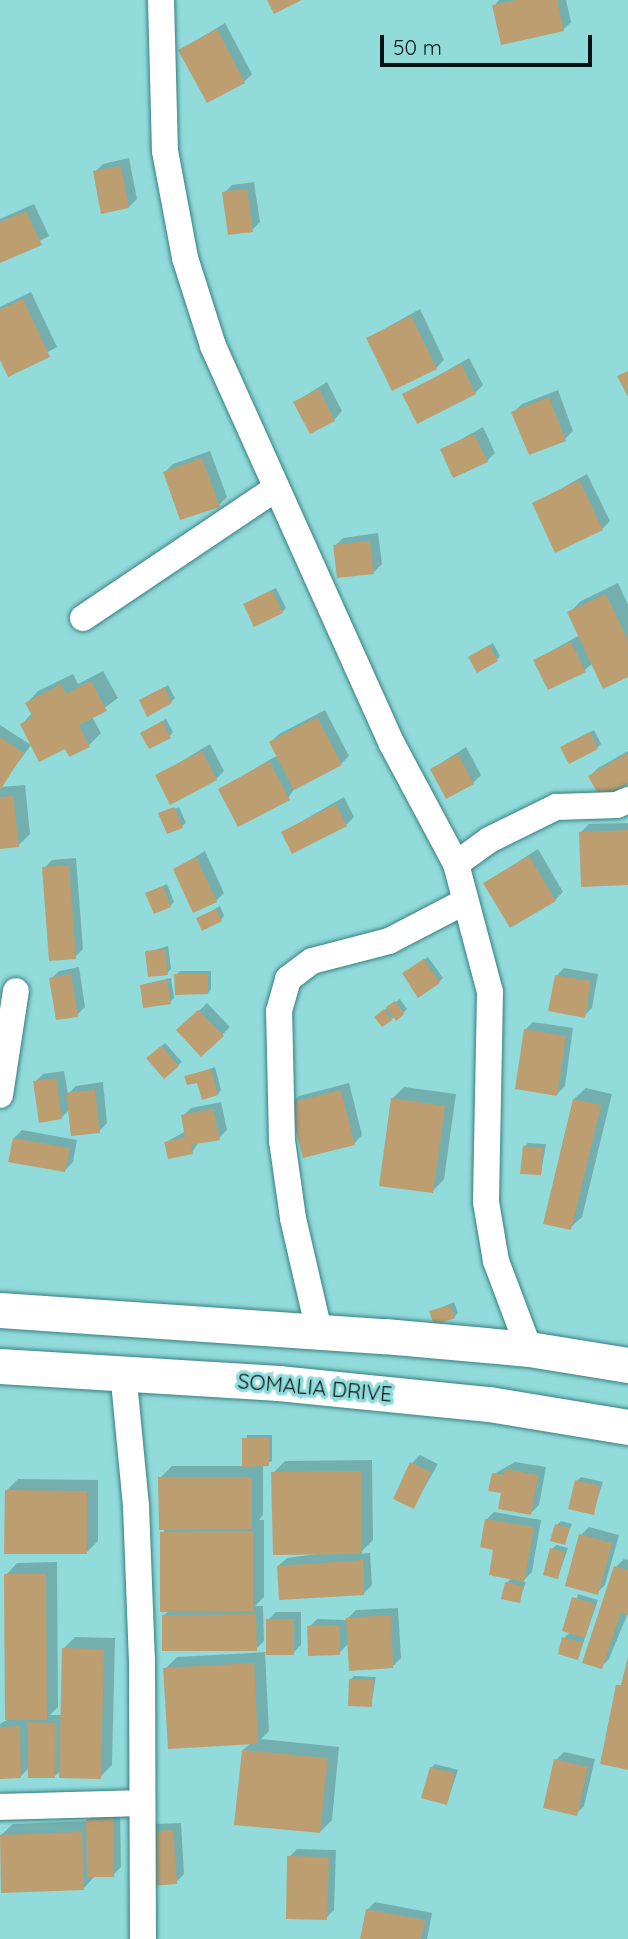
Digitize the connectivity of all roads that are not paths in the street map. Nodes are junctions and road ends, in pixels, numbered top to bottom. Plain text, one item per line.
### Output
1 (161, 0) edge
2 (275, 489) junction
3 (83, 618) dead end
4 (628, 800) edge
5 (456, 864) junction
6 (464, 902) junction
7 (16, 991) dead end
8 (0, 1095) edge
9 (0, 1310) edge
10 (319, 1331) junction
11 (529, 1349) junction
12 (628, 1365) edge
13 (0, 1366) edge
14 (123, 1371) junction
15 (628, 1427) edge
16 (140, 1803) junction
17 (0, 1807) edge
18 (143, 1939) edge

1 - 2 street
2 - 3 street
2 - 5 street
4 - 5 street
5 - 6 street
6 - 10 street
6 - 11 street
7 - 8 street
9 - 10 main road
10 - 11 main road
11 - 12 main road
13 - 14 main road, SOMALIA DRIVE
14 - 15 main road, SOMALIA DRIVE
14 - 16 street
16 - 17 street
16 - 18 street

